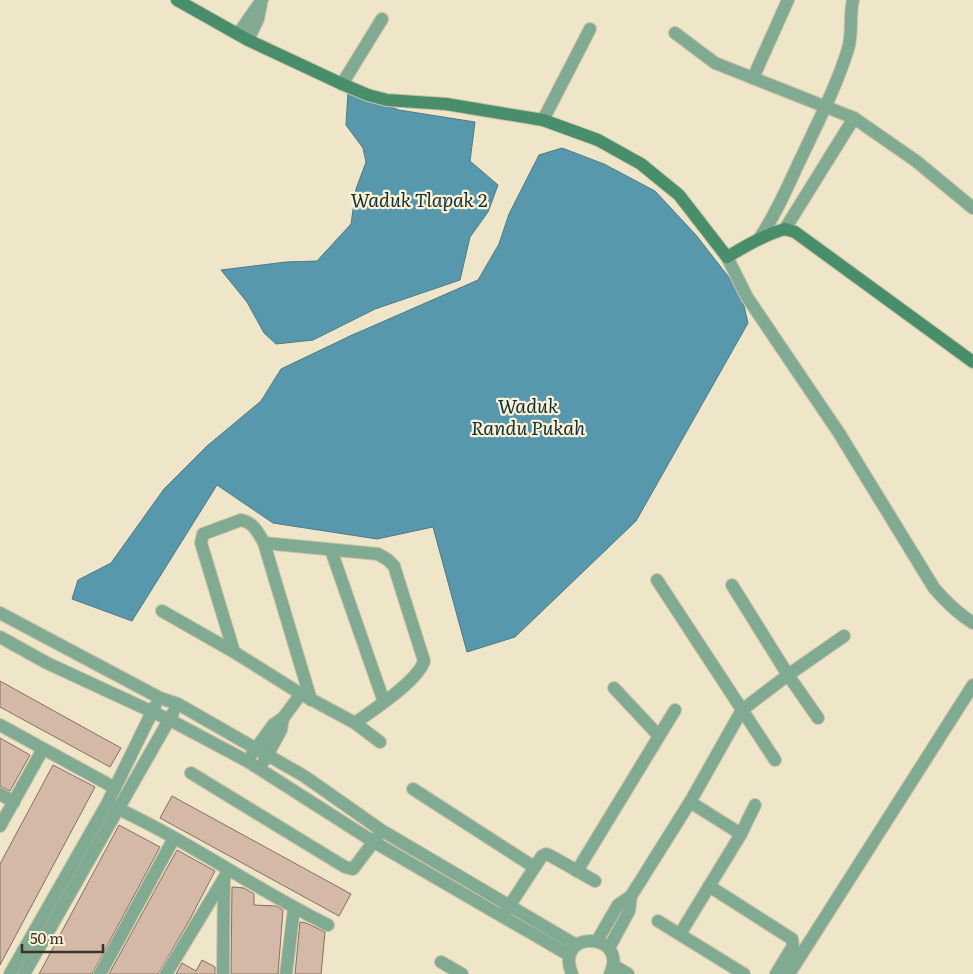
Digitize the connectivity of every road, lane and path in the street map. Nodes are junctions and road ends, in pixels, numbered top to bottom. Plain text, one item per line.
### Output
1 (176, 0) edge
2 (788, 0) edge
3 (853, 0) edge
4 (261, 1) edge
5 (382, 19) dead end
6 (590, 29) dead end
7 (674, 33) dead end
8 (243, 37) junction
9 (753, 78) junction
10 (342, 84) junction
11 (825, 107) junction
12 (854, 118) junction
13 (543, 120) junction
14 (973, 208) edge
15 (785, 228) junction
16 (759, 239) junction
17 (727, 257) junction
18 (973, 362) edge
19 (264, 543) junction
20 (331, 550) junction
21 (657, 580) dead end
22 (732, 585) dead end
23 (162, 612) dead end
24 (0, 613) edge
25 (973, 623) edge
26 (844, 636) dead end
27 (0, 637) edge
28 (234, 652) junction
29 (788, 675) junction
30 (973, 685) edge
31 (614, 688) dead end
32 (306, 697) junction
33 (160, 698) junction
34 (384, 702) junction
35 (178, 704) junction
36 (675, 710) dead end
37 (742, 710) junction
38 (152, 712) junction
39 (283, 718) junction
40 (818, 718) dead end
41 (170, 720) junction
42 (355, 723) junction
43 (0, 725) edge
44 (659, 736) junction
45 (380, 742) dead end
46 (255, 747) junction
47 (43, 749) junction
48 (268, 755) junction
49 (775, 760) dead end
50 (247, 761) junction
51 (260, 769) junction
52 (191, 773) dead end
53 (115, 788) junction
54 (413, 789) dead end
55 (0, 794) edge
56 (14, 802) junction
57 (690, 802) junction
58 (755, 805) dead end
59 (113, 806) junction
60 (0, 826) edge
61 (381, 830) junction
62 (741, 834) junction
63 (174, 838) junction
64 (374, 842) junction
65 (534, 867) junction
66 (577, 871) junction
67 (226, 875) junction
68 (595, 882) dead end
69 (709, 886) junction
70 (631, 896) junction
71 (509, 905) junction
72 (294, 908) junction
73 (502, 917) junction
74 (658, 921) dead end
75 (328, 925) dead end
76 (680, 934) junction
77 (597, 941) junction
78 (609, 948) junction
79 (573, 950) junction
80 (442, 962) dead end
81 (612, 969) edge
82 (10, 974) edge
83 (24, 974) edge
84 (100, 974) edge
85 (166, 974) edge
86 (223, 974) edge
87 (286, 974) edge
88 (460, 974) edge
89 (572, 974) edge
90 (628, 974) edge
91 (744, 974) edge
92 (776, 974) edge
93 (789, 974) edge

1 - 8 main road
2 - 9 street
3 - 11 street
4 - 8 street
5 - 10 street
6 - 13 street
7 - 9 street
8 - 10 main road
9 - 11 street
10 - 13 main road
11 - 12 street
11 - 16 street
12 - 14 street
12 - 15 street
13 - 17 main road
15 - 16 main road
15 - 18 main road
16 - 17 main road
17 - 25 street
19 - 20 street
19 - 28 street
19 - 32 street
20 - 34 street
20 - 34 street
21 - 37 street
22 - 29 street
23 - 28 street
24 - 33 street
26 - 29 street
27 - 38 street
28 - 32 street
29 - 37 street
29 - 40 street
30 - 93 street
31 - 44 street
32 - 39 street
32 - 42 street
33 - 35 street
33 - 38 street
34 - 42 street
35 - 41 street
35 - 46 street
36 - 44 street
37 - 49 street
37 - 57 street
38 - 41 street
38 - 53 street
39 - 46 street
39 - 48 street
41 - 50 street
41 - 59 street
42 - 45 street
43 - 47 street
44 - 66 street
46 - 48 street
46 - 50 street
47 - 53 street
47 - 56 street
48 - 51 street
48 - 61 street
50 - 51 street
51 - 64 street
52 - 64 street
53 - 59 street
54 - 65 street
55 - 56 street
56 - 60 street
57 - 62 street
57 - 70 street
58 - 62 street
59 - 63 street
59 - 82 street
59 - 83 street
61 - 64 street
61 - 71 street
62 - 69 street
63 - 67 street
63 - 84 street
64 - 73 street
65 - 66 street
65 - 71 street
66 - 68 street
67 - 72 street
67 - 85 street
67 - 86 street
69 - 76 street
69 - 92 street
70 - 77 street
70 - 78 street
71 - 73 street
71 - 79 street
72 - 75 street
72 - 87 street
73 - 79 street
74 - 76 street
76 - 91 street
77 - 78 street
77 - 79 street
78 - 81 street
79 - 89 street
80 - 88 street
81 - 90 street

